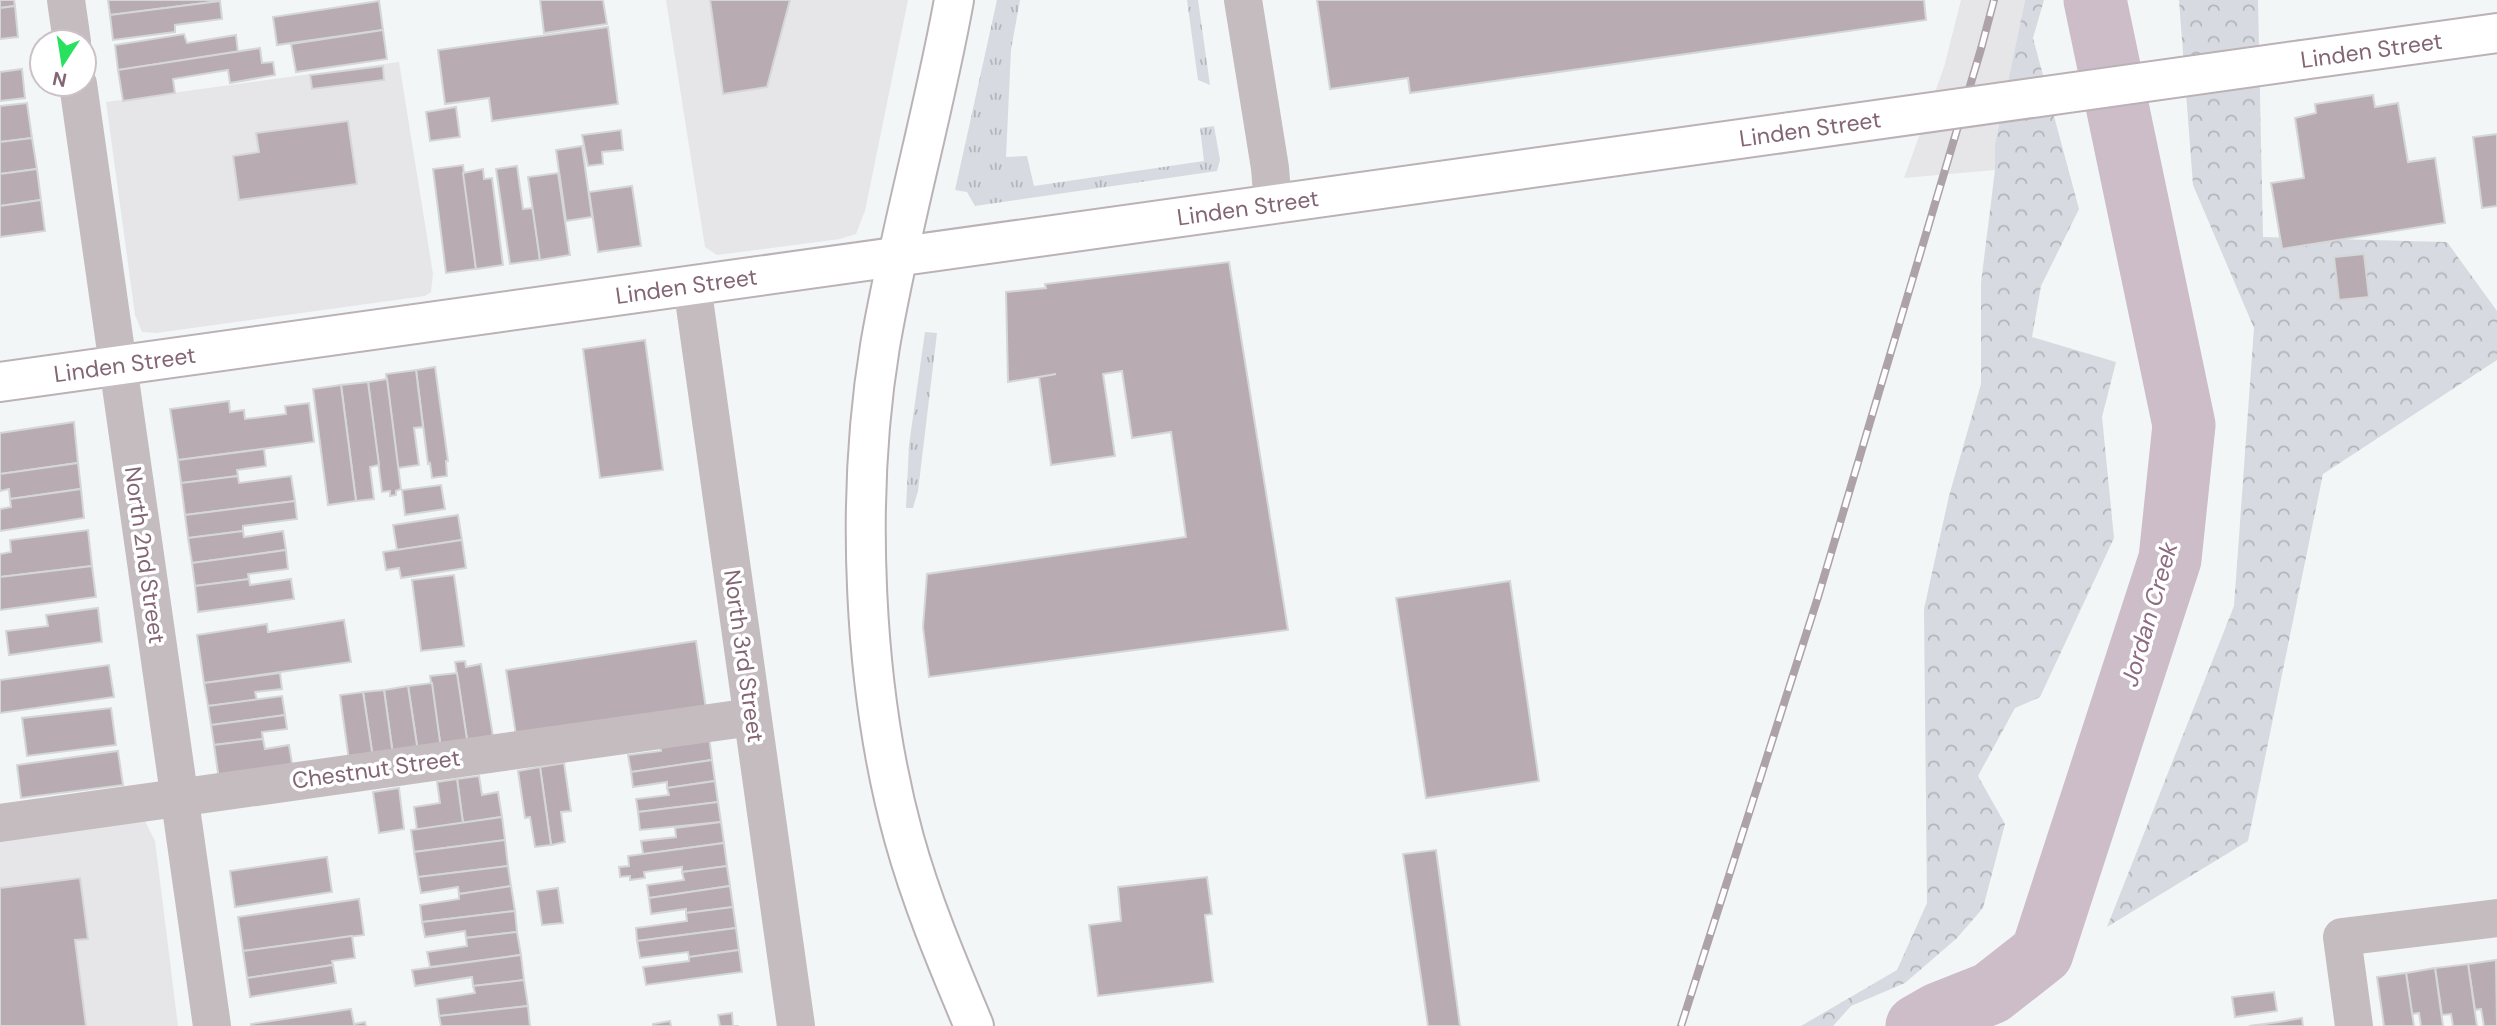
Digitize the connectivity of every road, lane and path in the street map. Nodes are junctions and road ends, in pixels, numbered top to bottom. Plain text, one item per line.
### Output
1 (66, 0) edge
2 (954, 0) edge
3 (1243, 0) edge
4 (70, 28) edge
5 (2497, 33) edge
6 (80, 98) edge
7 (1273, 205) junction
8 (896, 256) junction
9 (692, 285) junction
10 (118, 365) junction
11 (0, 382) edge
12 (752, 717) junction
13 (179, 797) junction
14 (0, 823) edge
15 (2497, 918) edge
16 (212, 1026) edge
17 (796, 1026) edge
18 (974, 1026) edge
19 (2354, 1026) edge

1 - 4 street
2 - 8 main road
3 - 7 street
5 - 7 main road, Linden Street, bridge
6 - 10 street, North 2nd Street
7 - 8 main road, Linden Street
8 - 9 main road, Linden Street
8 - 18 main road
9 - 10 main road, Linden Street
9 - 12 street, North 3rd Street
10 - 11 main road, Linden Street
10 - 13 street, North 2nd Street
12 - 13 street, Chestnut Street
12 - 17 street, North 3rd Street
13 - 14 street, Chestnut Street
13 - 16 street, North 2nd Street
15 - 19 street

